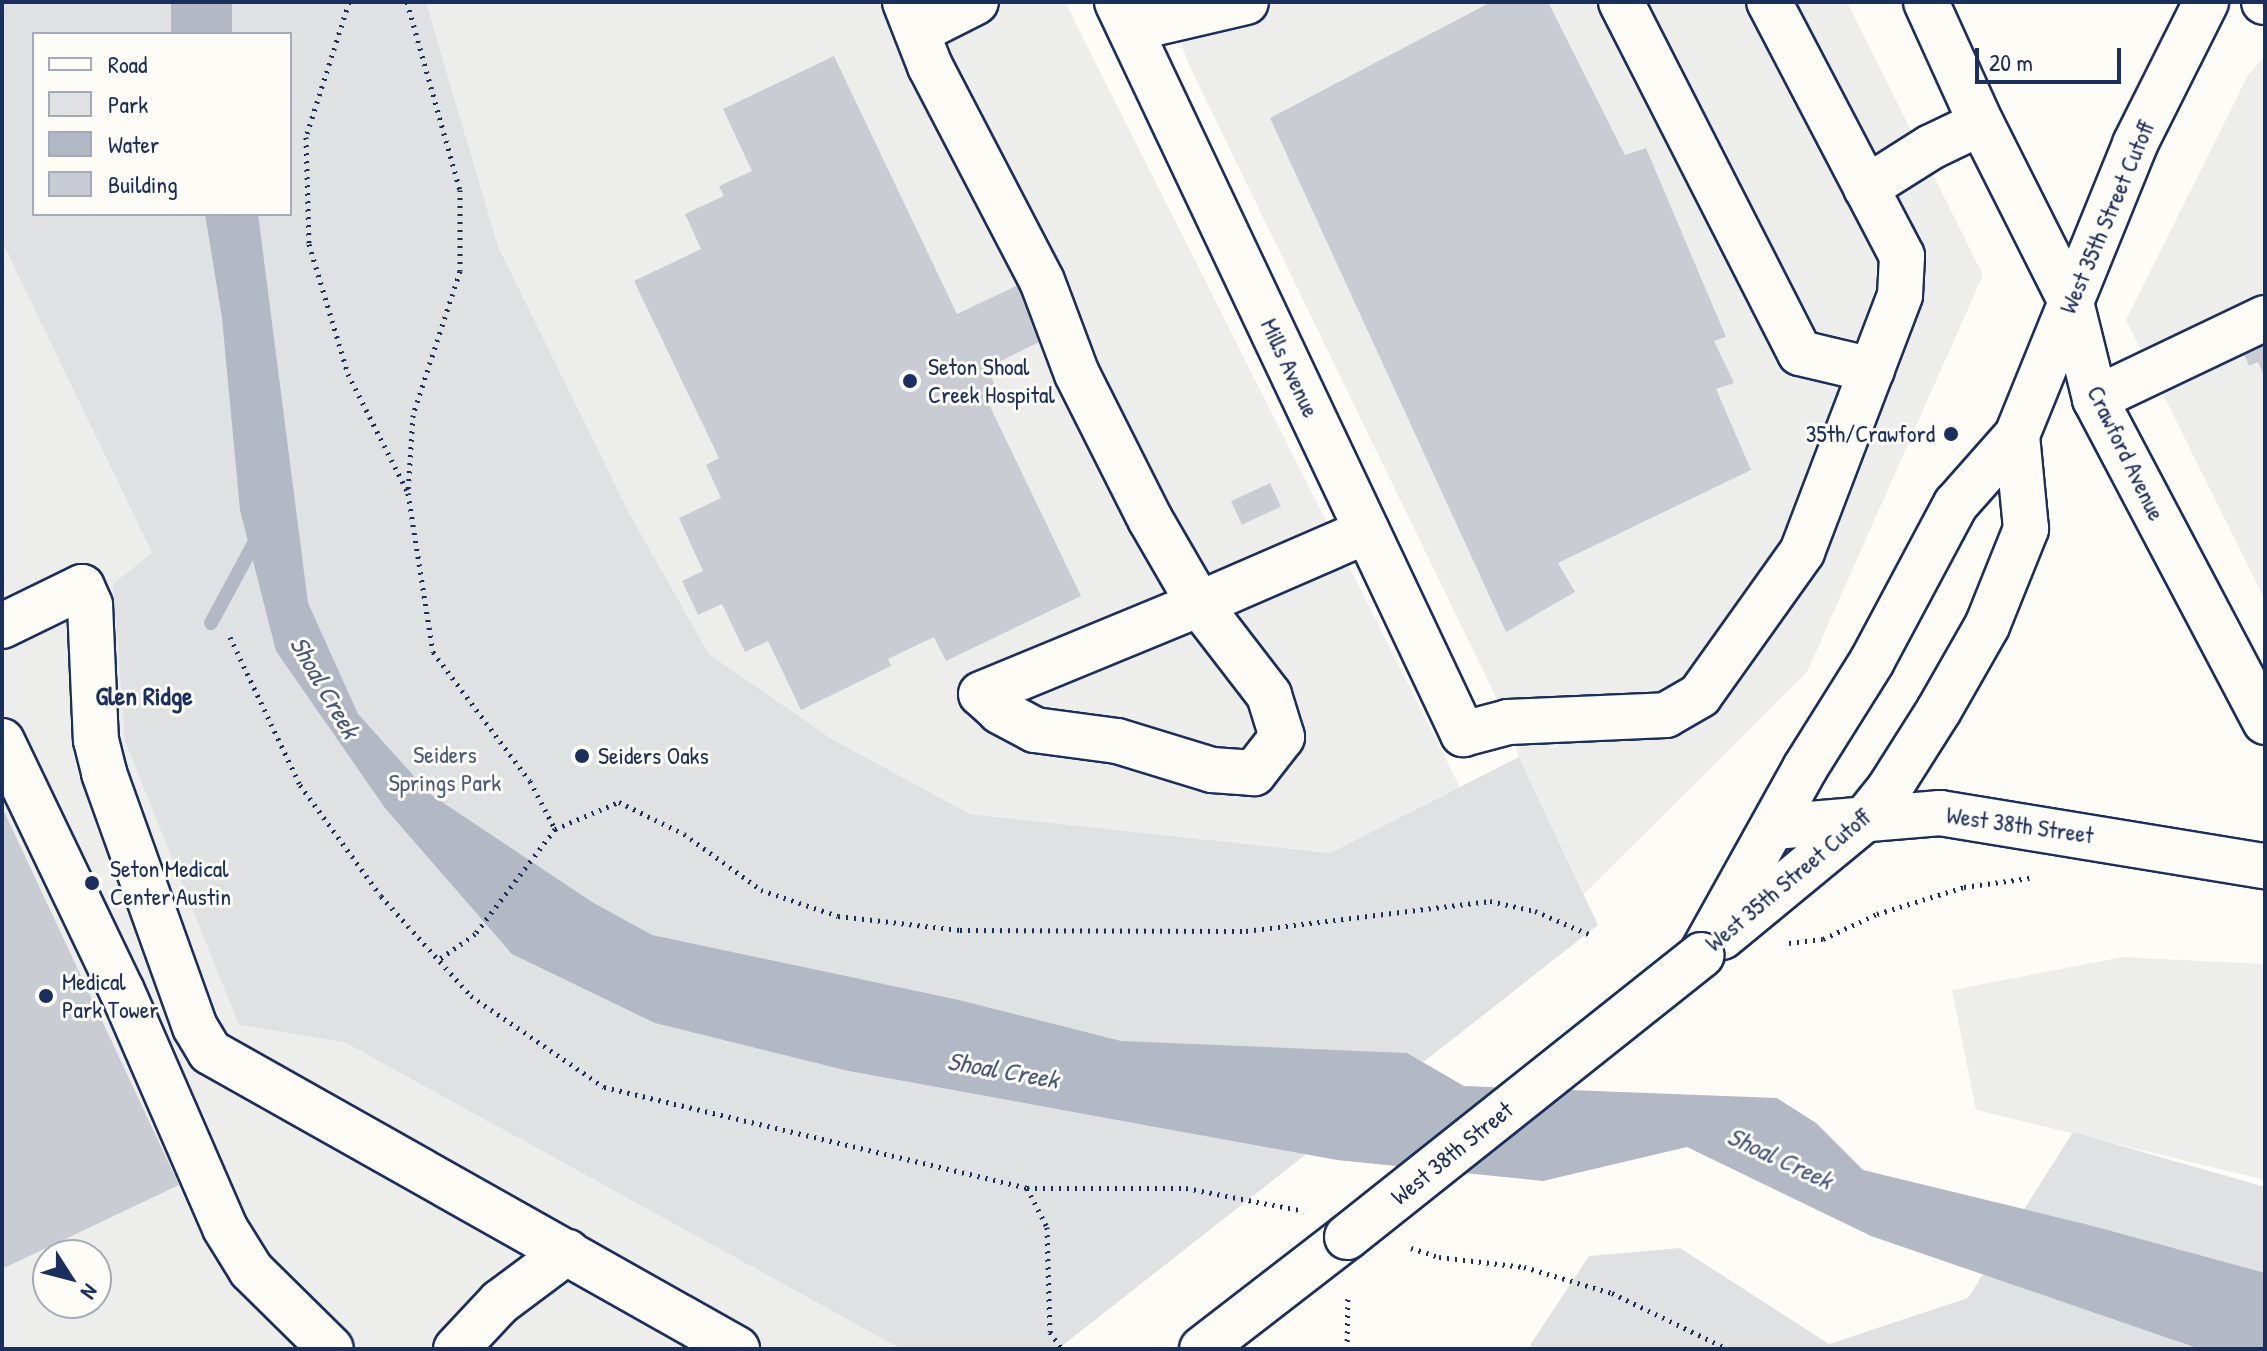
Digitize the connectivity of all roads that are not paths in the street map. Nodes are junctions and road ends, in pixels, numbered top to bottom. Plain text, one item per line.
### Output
1 (976, 2) edge
2 (1246, 2) edge
3 (1621, 2) edge
4 (1769, 2) edge
5 (1926, 2) edge
6 (2206, 2) edge
7 (1123, 15) edge
8 (911, 17) edge
9 (1981, 123) junction
10 (1866, 188) junction
11 (2071, 302) junction
12 (2265, 318) edge
13 (1872, 370) junction
14 (2095, 399) junction
15 (2017, 435) junction
16 (1367, 531) junction
17 (1199, 604) junction
18 (2, 626) edge
19 (2265, 722) edge
20 (2, 741) edge
21 (1864, 820) junction
22 (1774, 827) junction
23 (2265, 866) edge
24 (1701, 955) junction
25 (567, 1252) junction
26 (1216, 1345) edge
27 (720, 1346) edge
28 (331, 1349) edge
29 (456, 1349) edge

1 - 8 main road
2 - 7 main road
3 - 13 main road
4 - 10 main road
5 - 9 main road, Crawford Avenue
6 - 11 main road, West 35th Street Cutoff
7 - 16 main road, Mills Avenue
8 - 17 main road
9 - 10 main road
9 - 11 main road, Crawford Avenue
10 - 13 main road
11 - 14 main road, Crawford Avenue
11 - 15 main road, West 35th Street Cutoff
12 - 14 main road
13 - 16 main road, Mills Avenue
14 - 19 main road, Crawford Avenue
15 - 21 main road, West 35th Street Cutoff
15 - 22 main road, West 35th Street Cutoff
16 - 17 main road
17 - 17 main road
18 - 25 main road
20 - 28 main road
21 - 22 main road, West 38th Street
21 - 23 main road, West 38th Street
21 - 24 main road, West 35th Street Cutoff
22 - 24 main road, West 35th Street Cutoff
24 - 26 main road, West 38th Street, bridge
25 - 27 main road
25 - 29 main road

